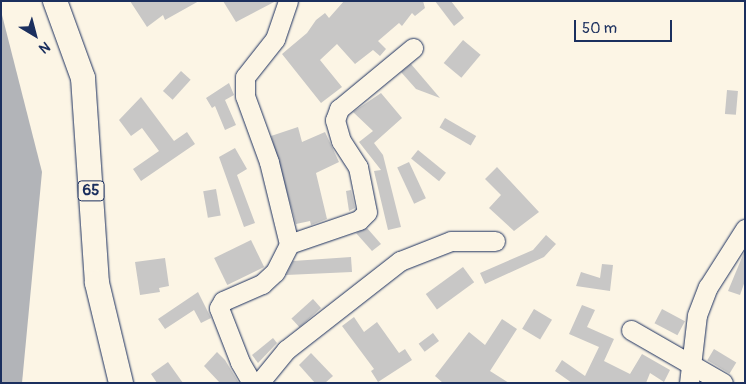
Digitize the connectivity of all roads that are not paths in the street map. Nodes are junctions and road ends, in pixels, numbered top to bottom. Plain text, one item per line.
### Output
1 (56, 1) edge
2 (288, 1) edge
3 (413, 48) dead end
4 (745, 229) edge
5 (496, 241) dead end
6 (289, 244) junction
7 (631, 330) dead end
8 (690, 374) edge
9 (121, 383) edge
10 (252, 383) edge
11 (259, 383) edge
12 (724, 383) edge

1 - 9 main road, 65
2 - 6 street
3 - 6 street
4 - 8 street
5 - 11 street
6 - 10 street
7 - 8 street
8 - 12 street

